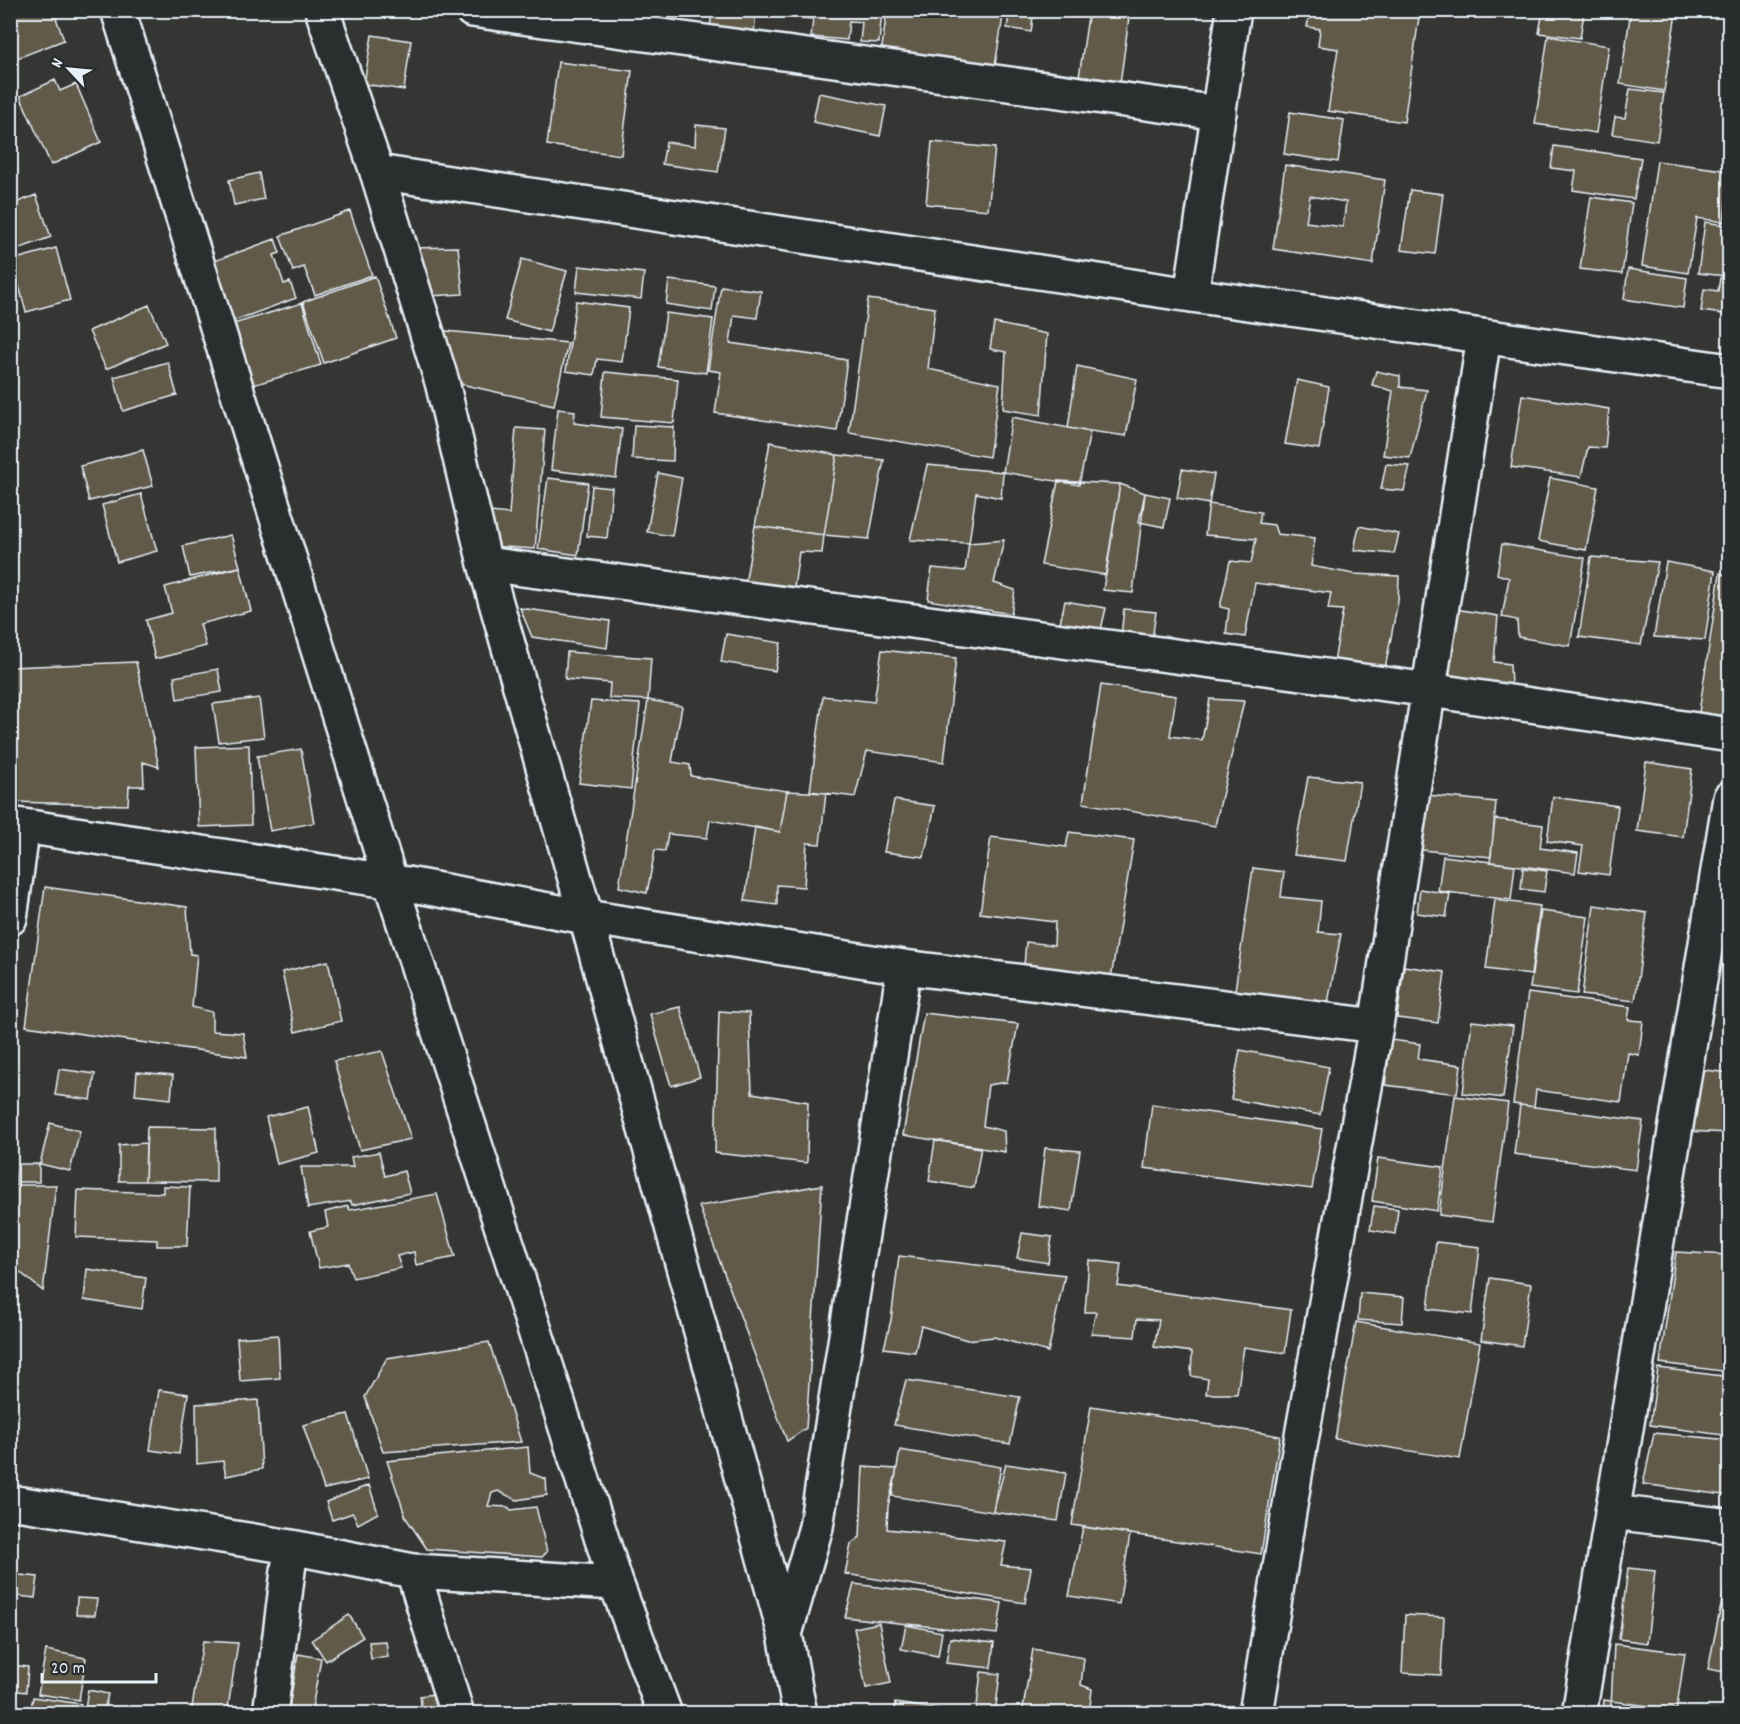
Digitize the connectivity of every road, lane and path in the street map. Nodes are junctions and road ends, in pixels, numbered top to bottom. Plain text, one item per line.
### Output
1 (118, 10) edge
2 (322, 10) edge
3 (472, 10) edge
4 (1234, 10) edge
5 (1219, 113) junction
6 (378, 172) junction
7 (1191, 295) junction
8 (1484, 337) junction
9 (1730, 371) edge
10 (485, 564) junction
11 (1430, 690) junction
12 (1730, 735) edge
13 (1730, 798) edge
14 (17, 825) edge
15 (391, 883) junction
16 (586, 917) junction
17 (10, 918) edge
18 (904, 967) junction
19 (1376, 1026) junction
20 (10, 1502) edge
21 (1612, 1512) junction
22 (1730, 1526) edge
23 (291, 1547) junction
24 (413, 1571) junction
25 (616, 1582) junction
26 (785, 1634) junction
27 (270, 1713) edge
28 (457, 1713) edge
29 (665, 1713) edge
30 (800, 1713) edge
31 (1256, 1713) edge
32 (1579, 1713) edge

1 - 15 street
2 - 6 street
3 - 5 street
4 - 5 street
5 - 7 street
6 - 7 street
6 - 10 street
7 - 8 street
8 - 9 street
8 - 11 street
10 - 11 street
10 - 16 street
11 - 12 street
11 - 19 street
13 - 21 street
14 - 15 street
14 - 17 street
15 - 16 street
15 - 25 street
16 - 18 street
16 - 26 street
18 - 19 street
18 - 26 street
19 - 31 street
20 - 23 street
21 - 22 street
21 - 32 street
23 - 24 street
23 - 27 street
24 - 25 street
24 - 28 street
25 - 29 street
26 - 30 street

